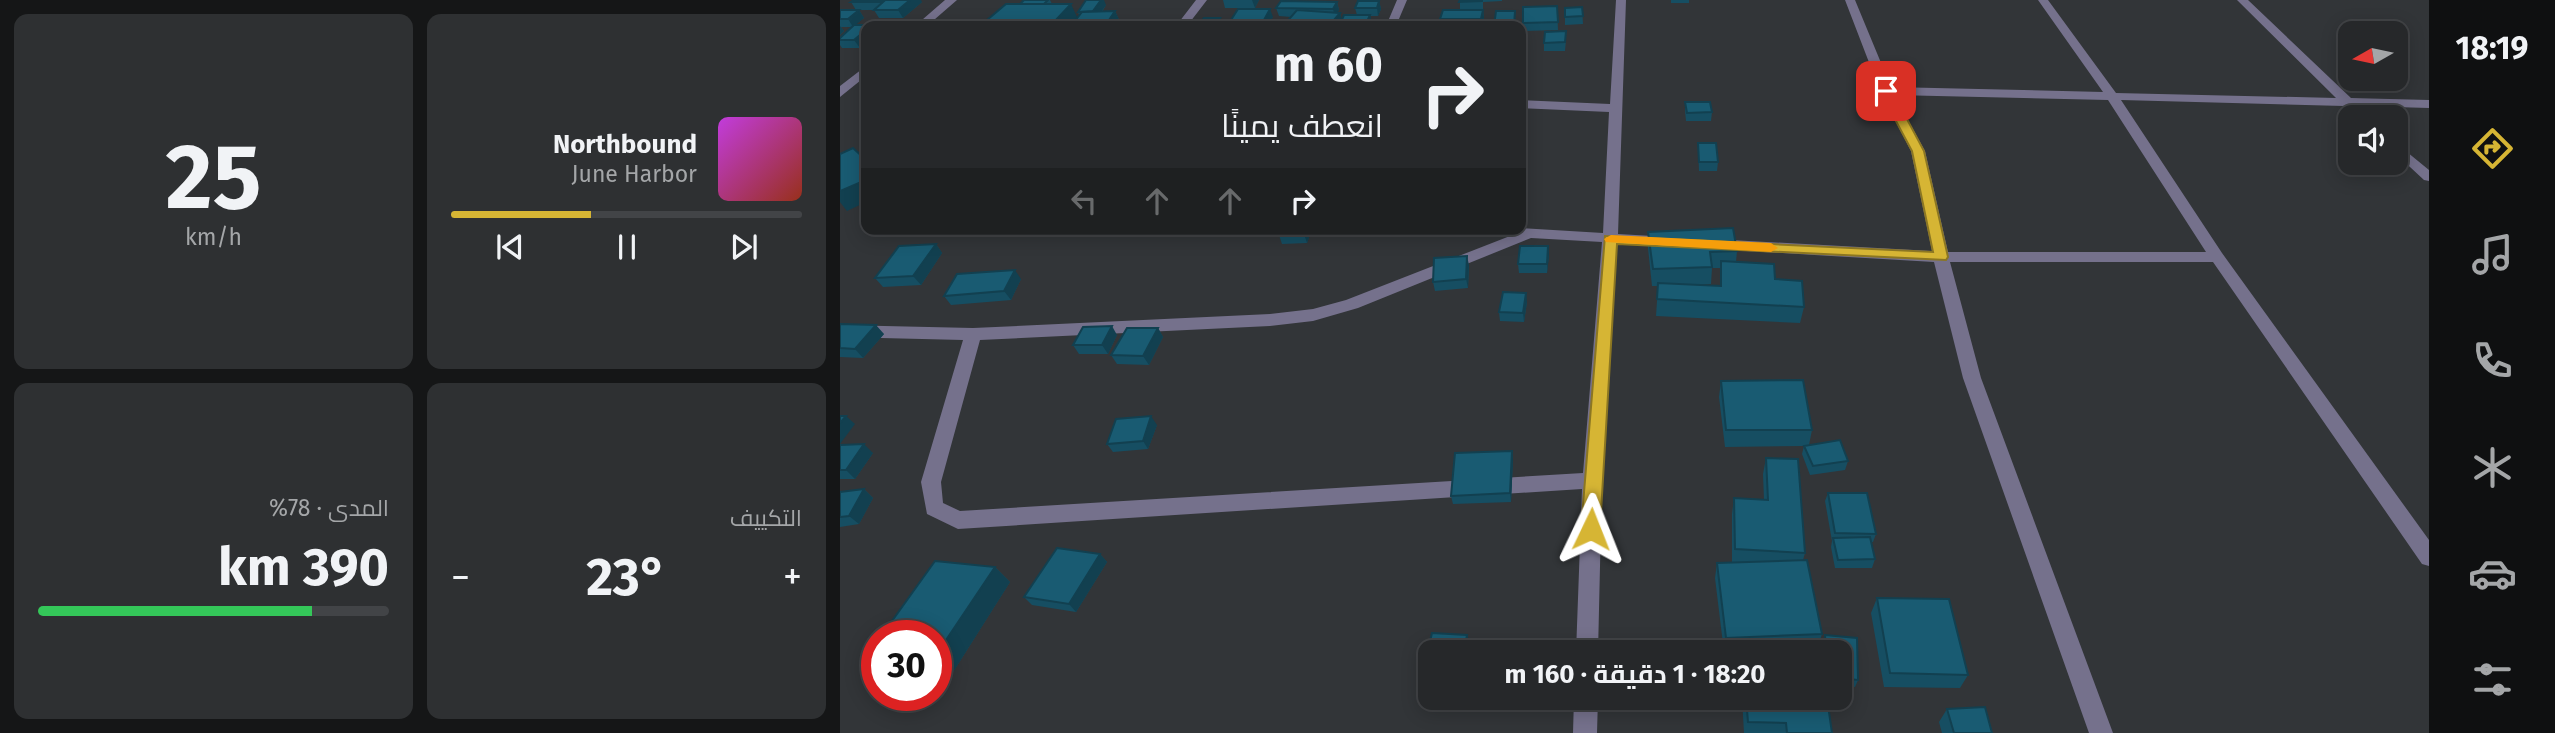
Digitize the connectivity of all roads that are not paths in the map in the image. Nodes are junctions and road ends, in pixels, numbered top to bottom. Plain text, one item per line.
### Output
1 (952, 0) edge
2 (1202, 0) edge
3 (1402, 0) edge
4 (1621, 0) edge
5 (1850, 0) edge
6 (2043, 0) edge
7 (2242, 0) edge
8 (926, 21) edge
9 (1185, 21) edge
10 (1393, 21) edge
11 (861, 74) edge
12 (861, 88) edge
13 (843, 90) edge
14 (1886, 91) junction
15 (2112, 96) junction
16 (2345, 101) junction
17 (1526, 104) edge
18 (2429, 104) edge
19 (2350, 105) edge
20 (1615, 108) junction
21 (2408, 158) edge
22 (2429, 177) edge
23 (1526, 233) edge
24 (1532, 233) junction
25 (1610, 239) junction
26 (1941, 257) junction
27 (2217, 257) junction
28 (840, 331) edge
29 (973, 334) junction
30 (1592, 480) junction
31 (2429, 557) edge
32 (1587, 640) edge
33 (1586, 710) edge
34 (1585, 733) edge
35 (2101, 733) edge

1 - 8 street
2 - 9 street
3 - 10 street
4 - 20 street
5 - 14 street
6 - 15 street
7 - 16 street
11 - 13 street
12 - 13 street
14 - 15 street
14 - 26 street
15 - 16 street
15 - 27 street
16 - 18 street
16 - 19 street
17 - 20 street
20 - 25 street
21 - 22 street
23 - 24 street
24 - 25 street
24 - 29 street
25 - 26 street
25 - 30 street
26 - 27 street
26 - 35 street
27 - 31 street
28 - 29 street
29 - 30 street
30 - 32 street
33 - 34 street

